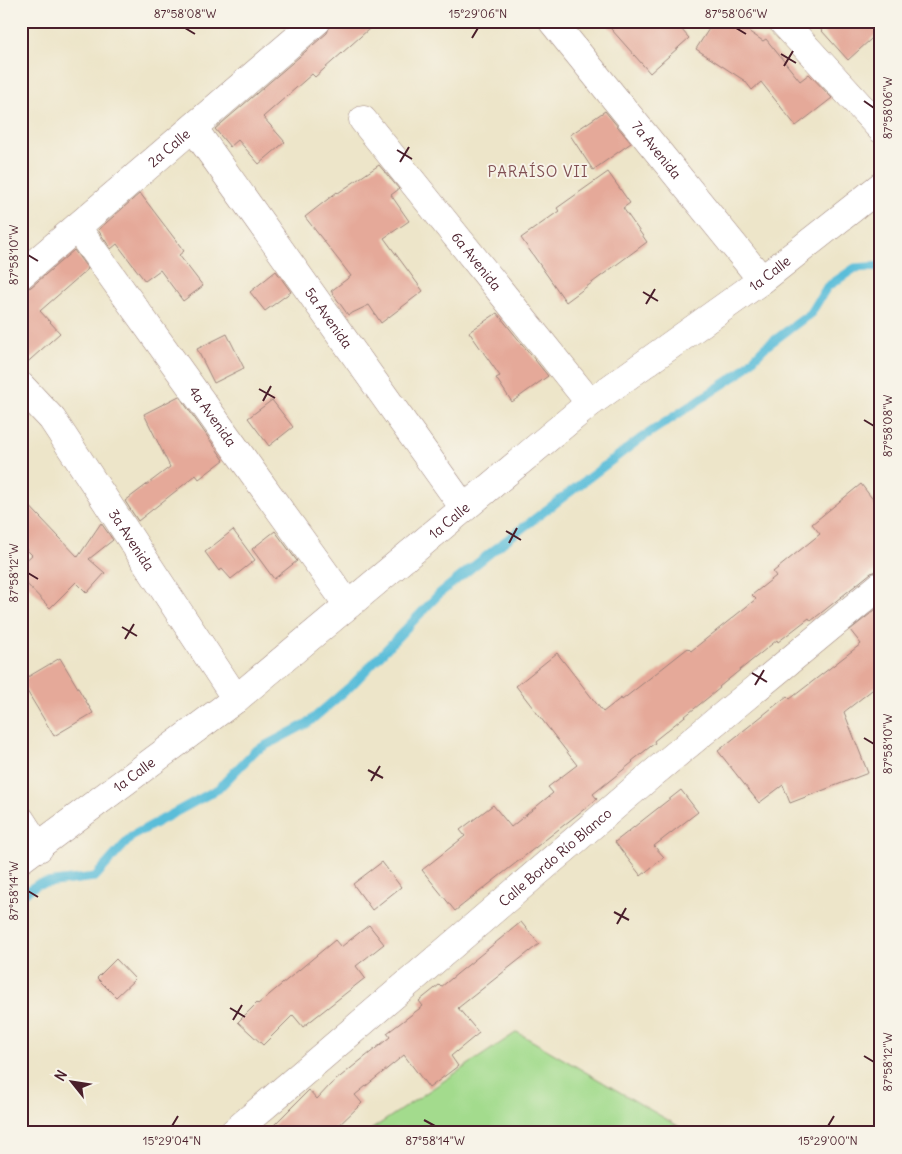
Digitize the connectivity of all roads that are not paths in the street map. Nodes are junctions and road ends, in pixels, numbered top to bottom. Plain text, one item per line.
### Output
1 (317, 21) edge
2 (552, 21) edge
3 (782, 21) edge
4 (364, 120) dead end
5 (194, 129) junction
6 (881, 129) edge
7 (881, 186) edge
8 (77, 228) junction
9 (21, 275) edge
10 (762, 280) junction
11 (21, 386) edge
12 (590, 402) junction
13 (464, 508) junction
14 (881, 585) edge
15 (348, 605) junction
16 (236, 699) junction
17 (21, 820) edge
18 (30, 854) edge
19 (233, 1133) edge

1 - 5 street, 2a Calle
2 - 10 street, 7a Avenida
3 - 6 street
4 - 12 street, 6a Avenida
5 - 8 street, 2a Calle
5 - 13 street, 5a Avenida
7 - 10 street, 1a Calle
8 - 9 street, 2a Calle
8 - 15 street, 4a Avenida
10 - 12 street, 1a Calle
11 - 16 street, 3a Avenida
12 - 13 street, 1a Calle
13 - 15 street, 1a Calle
14 - 19 street, Calle Bordo Río Blanco
15 - 16 street, 1a Calle
16 - 18 street, 1a Calle
17 - 18 street

